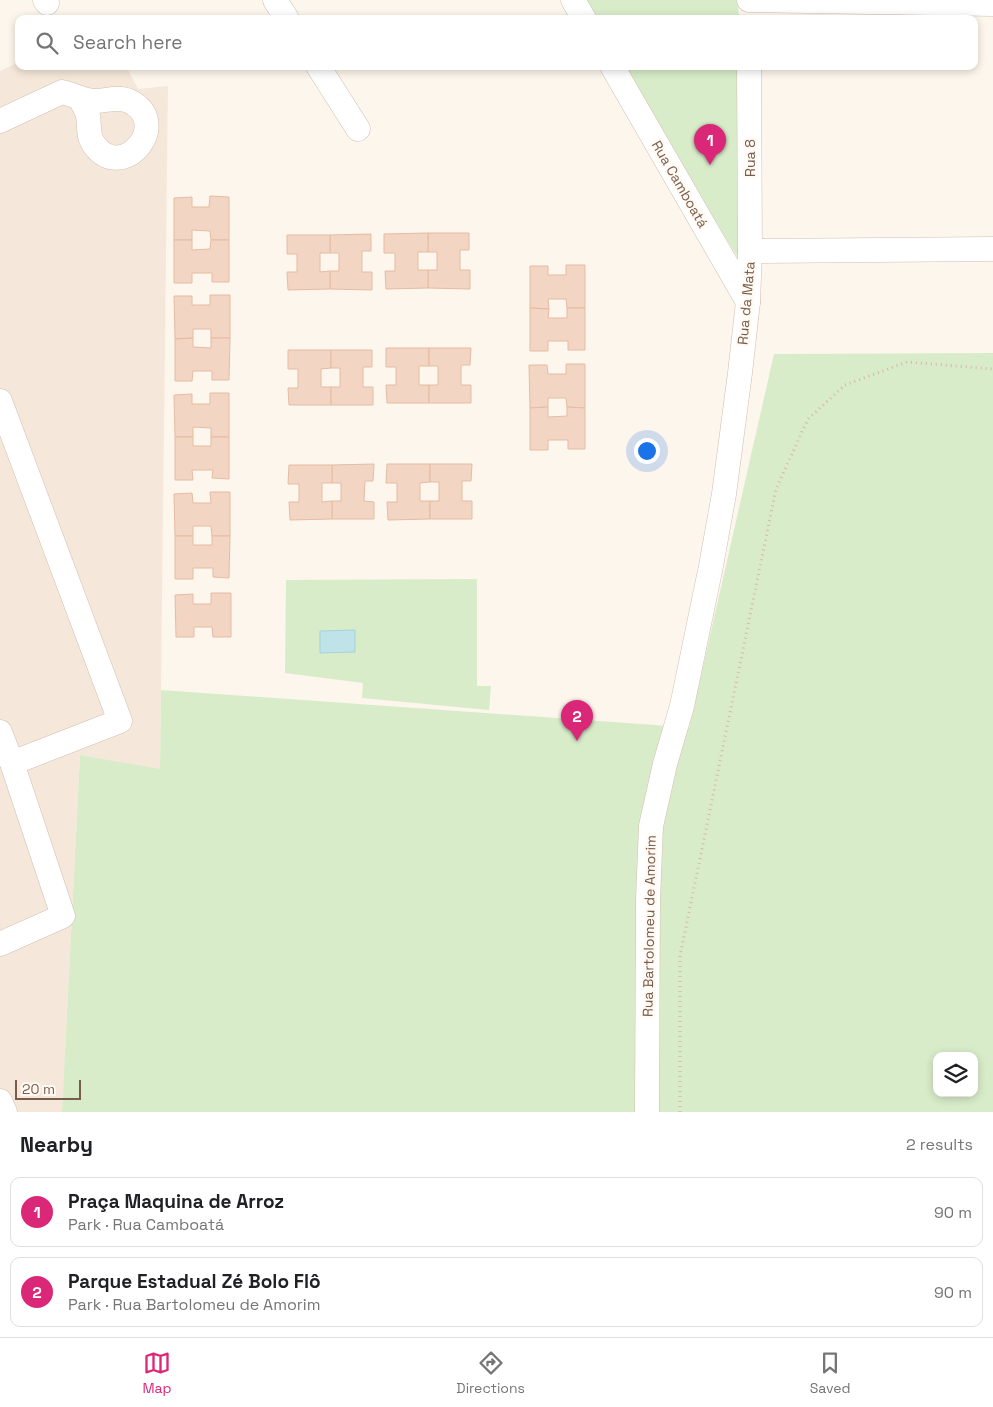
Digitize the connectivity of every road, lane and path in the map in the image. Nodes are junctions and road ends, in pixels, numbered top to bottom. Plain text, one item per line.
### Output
1 (275, 0) edge
2 (573, 0) edge
3 (749, 0) edge
4 (993, 4) edge
5 (284, 15) edge
6 (582, 15) edge
7 (749, 15) edge
8 (321, 70) edge
9 (614, 70) edge
10 (749, 70) edge
11 (80, 98) dead end
12 (0, 121) edge
13 (358, 129) dead end
14 (993, 249) edge
15 (750, 251) junction
16 (748, 302) junction
17 (993, 369) edge
18 (0, 401) edge
19 (711, 566) joint
20 (0, 732) edge
21 (12, 763) junction
22 (0, 944) edge
23 (0, 1101) edge
24 (5, 1112) edge
25 (647, 1112) edge
26 (680, 1112) edge

1 - 5 street
2 - 6 street
3 - 4 street
3 - 7 street
8 - 13 street
9 - 16 street, Rua Camboatá
10 - 15 street, Rua 8
11 - 12 street
14 - 15 street, Rua da Mata
15 - 16 street, Rua da Mata
16 - 19 street, Rua da Mata
17 - 26 path
18 - 21 street
19 - 25 street, Rua Bartolomeu de Amorim
20 - 21 street
21 - 22 street
23 - 24 street

